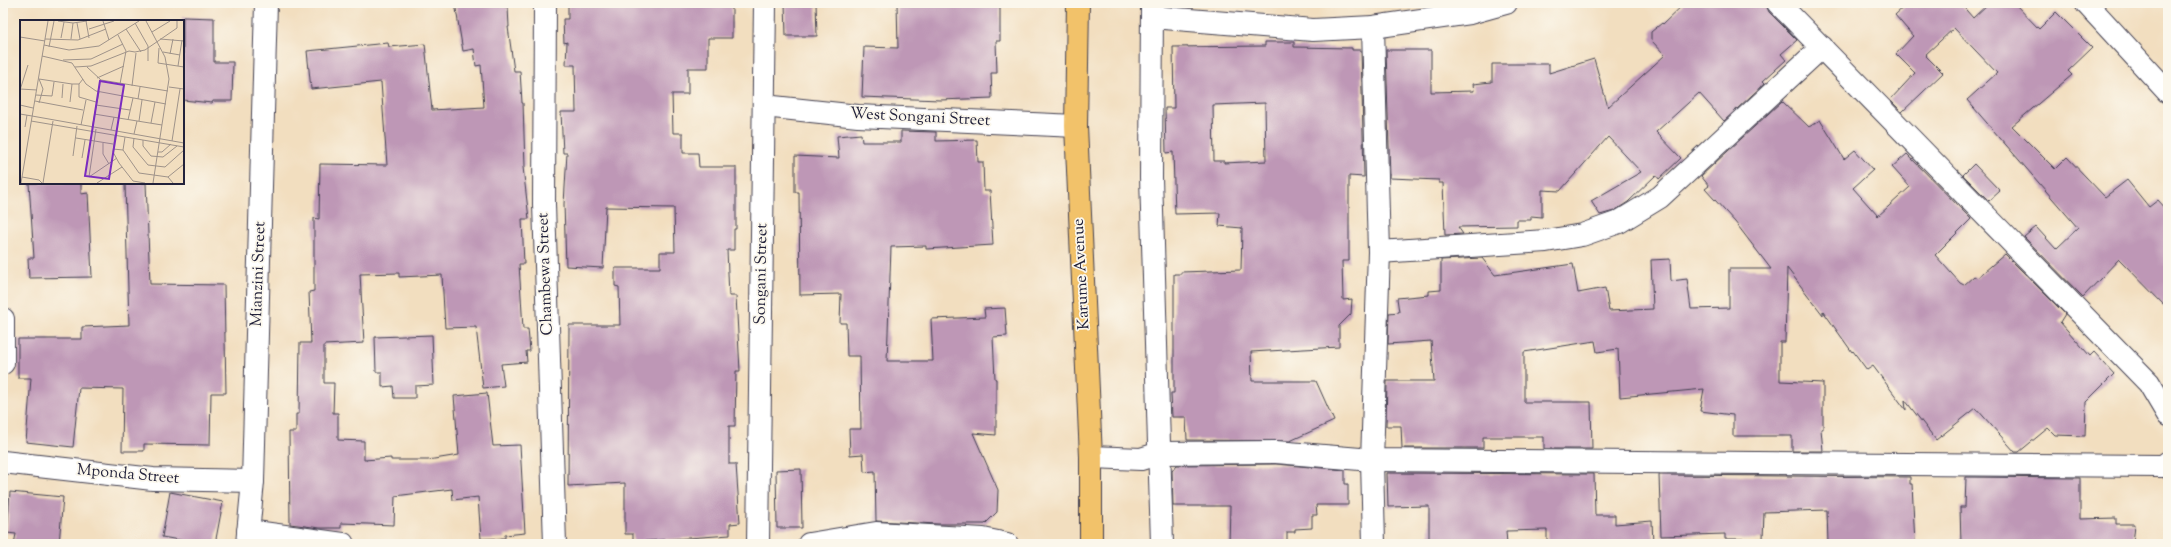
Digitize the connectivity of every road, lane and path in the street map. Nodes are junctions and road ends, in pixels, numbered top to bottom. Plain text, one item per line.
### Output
1 (266, 3) edge
2 (545, 3) edge
3 (765, 3) edge
4 (1078, 3) edge
5 (1506, 3) edge
6 (1778, 3) edge
7 (2086, 3) edge
8 (1470, 8) edge
9 (1152, 10) edge
10 (1373, 27) junction
11 (1822, 47) junction
12 (2168, 92) edge
13 (764, 106) junction
14 (1076, 126) junction
15 (1379, 252) junction
16 (3, 319) edge
17 (3, 363) edge
18 (2168, 415) edge
19 (1151, 456) junction
20 (1101, 458) junction
21 (1372, 460) junction
22 (3, 462) edge
23 (2166, 466) edge
24 (253, 481) junction
25 (247, 537) edge
26 (343, 544) edge
27 (555, 544) edge
28 (758, 544) edge
29 (809, 544) edge
30 (1007, 544) edge
31 (1091, 544) edge
32 (1162, 544) edge
33 (1374, 544) edge

1 - 24 street, Mianzini Street
2 - 27 street, Chambewa Street
3 - 13 street, Songani Street
4 - 14 main road, Karume Avenue
5 - 8 street
6 - 11 street
7 - 12 street
8 - 10 street
9 - 10 street
9 - 19 street
10 - 15 street
11 - 15 street
11 - 18 street
13 - 14 street, West Songani Street
13 - 28 street, Songani Street
14 - 20 main road, Karume Avenue
15 - 21 street
16 - 17 street
19 - 20 street
19 - 21 street
19 - 32 street
20 - 31 main road, Karume Avenue
21 - 23 street
21 - 33 street
22 - 24 street, Mponda Street
24 - 25 street, Mianzini Street
25 - 26 street
29 - 30 street

